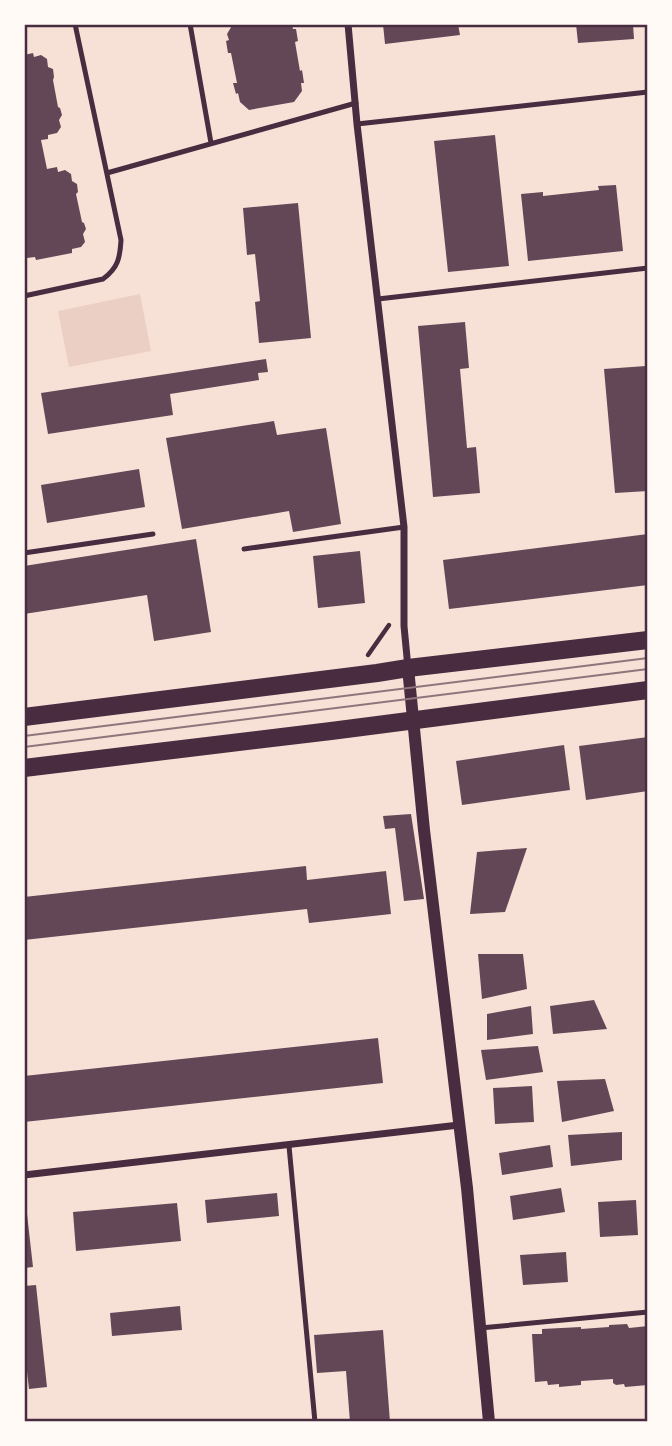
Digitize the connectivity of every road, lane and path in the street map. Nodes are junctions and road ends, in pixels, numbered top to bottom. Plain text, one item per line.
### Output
1 (75, 24) edge
2 (190, 24) edge
3 (348, 24) edge
4 (648, 92) edge
5 (356, 103) junction
6 (358, 124) junction
7 (211, 143) junction
8 (107, 173) junction
9 (648, 268) edge
10 (24, 296) edge
11 (378, 299) junction
12 (404, 527) junction
13 (153, 534) dead end
14 (244, 549) dead end
15 (24, 553) edge
16 (393, 621) dead end
17 (648, 640) edge
18 (367, 656) dead end
19 (408, 668) junction
20 (648, 690) edge
21 (24, 717) edge
22 (413, 719) junction
23 (24, 768) edge
24 (459, 1125) junction
25 (289, 1146) junction
26 (24, 1175) edge
27 (648, 1312) edge
28 (480, 1328) junction
29 (315, 1422) edge
30 (489, 1422) edge

1 - 8 lane
2 - 7 lane
3 - 5 street
4 - 6 lane
5 - 6 street
5 - 7 lane
6 - 11 street
7 - 8 lane
8 - 10 lane
9 - 11 lane
11 - 12 street
12 - 14 lane
12 - 19 street
13 - 15 lane
16 - 18 path
17 - 19 main road
19 - 21 main road
19 - 22 street
20 - 22 main road
22 - 23 main road
22 - 24 street
24 - 25 street
24 - 28 street
25 - 26 street
25 - 29 lane
27 - 28 lane
28 - 30 street

